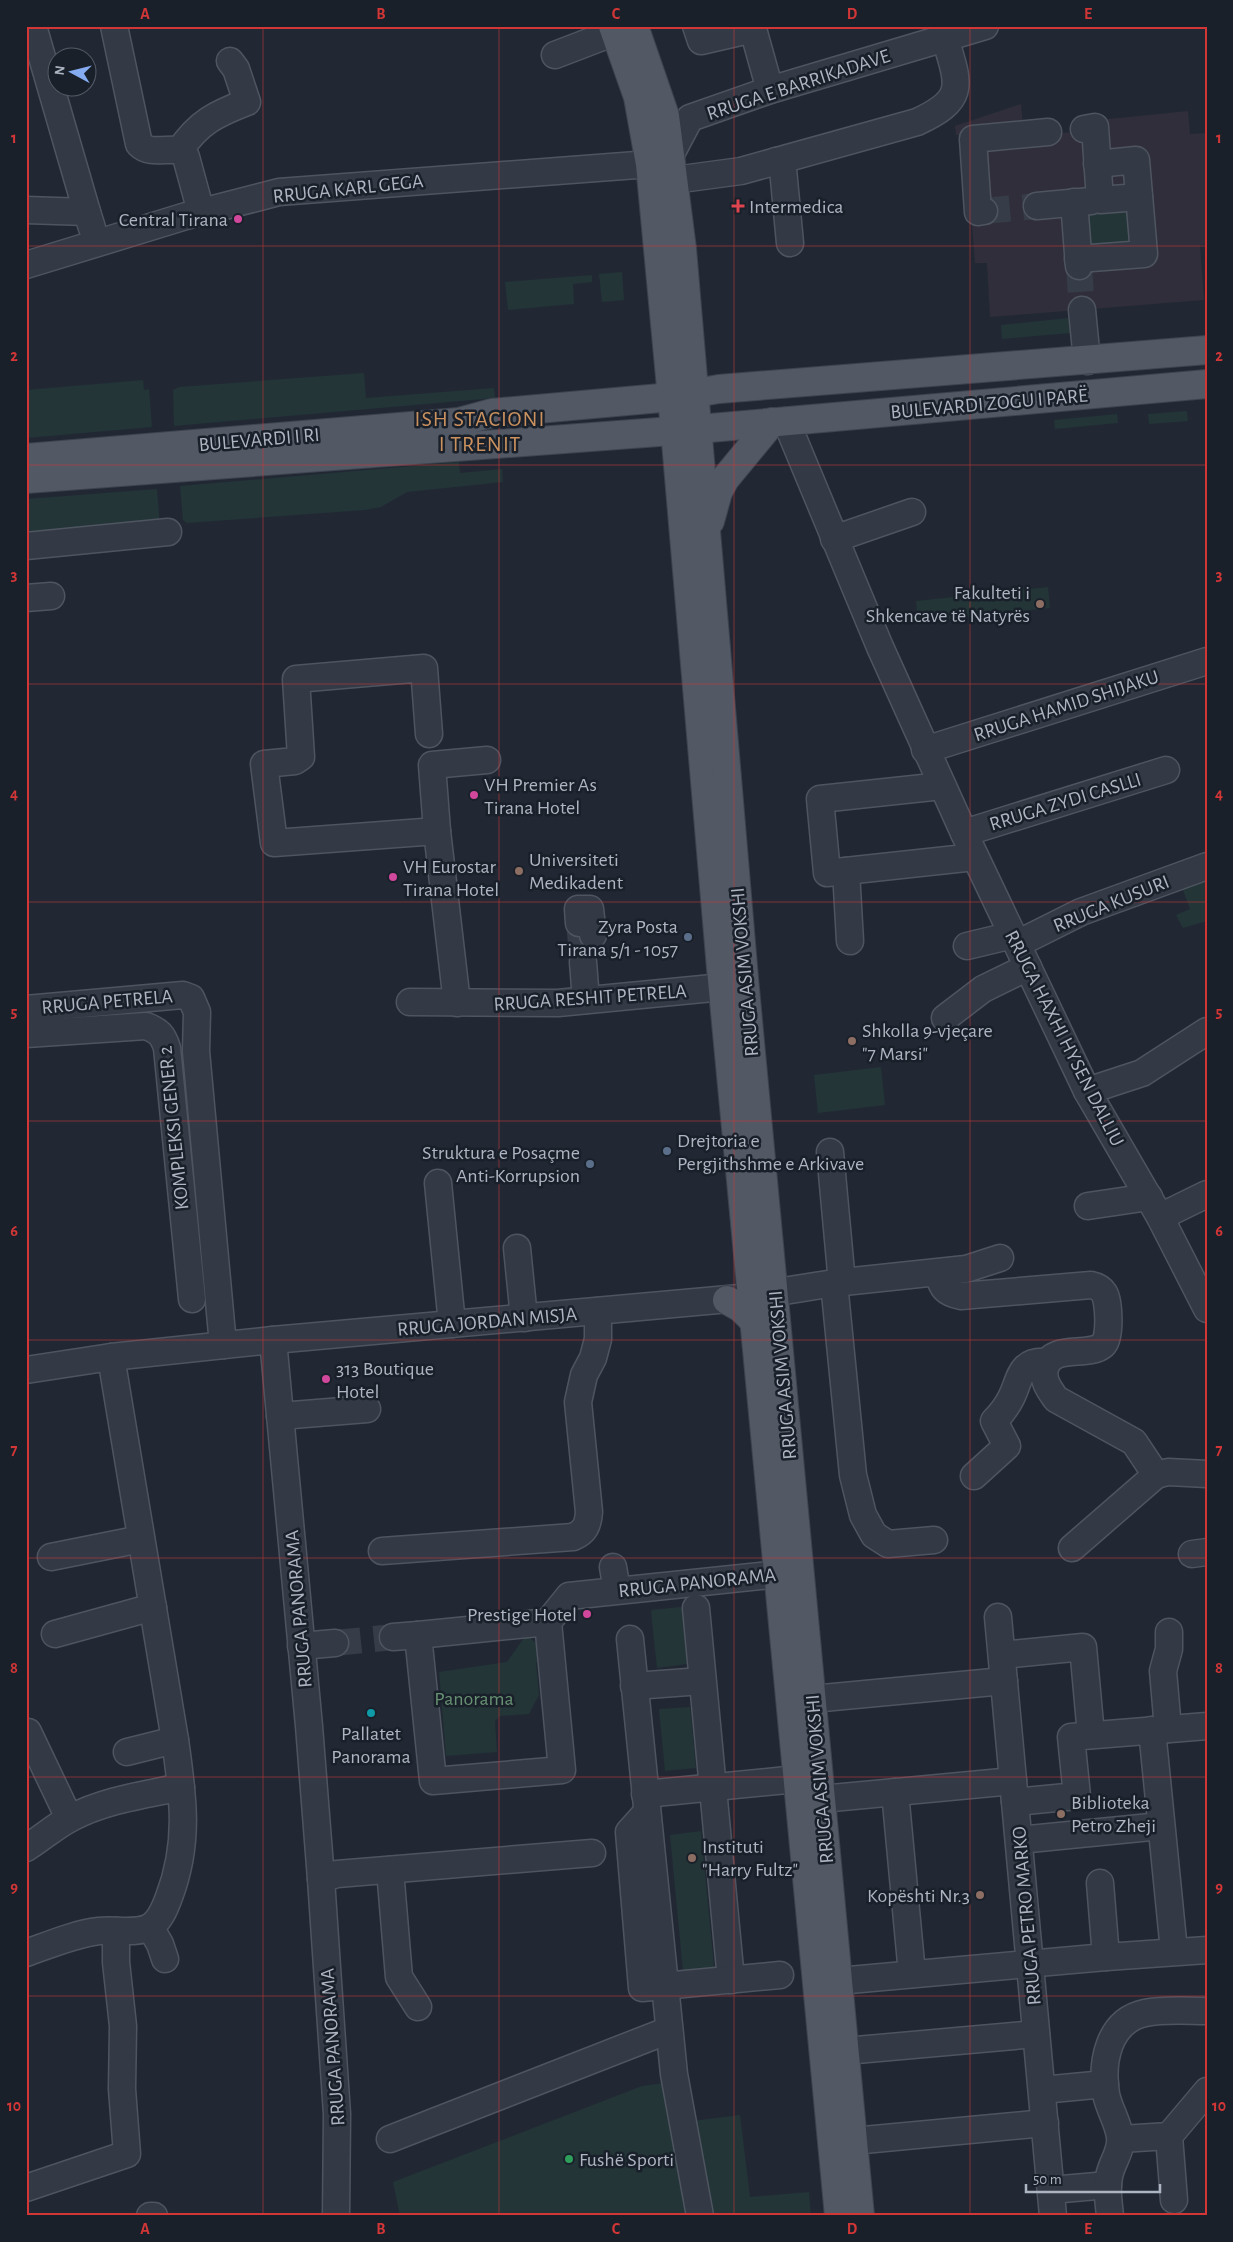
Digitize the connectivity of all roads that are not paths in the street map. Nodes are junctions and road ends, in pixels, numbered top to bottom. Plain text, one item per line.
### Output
1 (33, 26) edge
2 (114, 26) edge
3 (696, 26) edge
4 (985, 26) edge
5 (621, 28) edge
6 (945, 38) junction
7 (555, 55) dead end
8 (230, 61) dead end
9 (770, 90) junction
10 (1084, 128) dead end
11 (1048, 132) dead end
12 (180, 150) junction
13 (776, 161) junction
14 (1097, 164) junction
15 (665, 166) junction
16 (1139, 197) junction
17 (1100, 200) junction
18 (1074, 202) junction
19 (1037, 206) tunnel mouth
20 (26, 210) edge
21 (984, 211) dead end
22 (87, 212) junction
23 (201, 212) junction
24 (790, 243) dead end
25 (96, 244) junction
26 (26, 265) edge
27 (1082, 310) tunnel mouth
28 (1207, 350) edge
29 (1087, 361) junction
30 (1207, 384) edge
31 (684, 396) junction
32 (779, 422) junction
33 (687, 430) junction
34 (26, 458) edge
35 (26, 479) edge
36 (912, 512) dead end
37 (168, 532) dead end
38 (695, 536) junction
39 (834, 539) junction
40 (26, 546) edge
41 (1207, 661) edge
42 (429, 734) dead end
43 (925, 750) junction
44 (487, 760) dead end
45 (1166, 770) dead end
46 (942, 786) junction
47 (437, 831) junction
48 (964, 833) junction
49 (975, 857) junction
50 (1207, 866) edge
51 (846, 870) junction
52 (850, 941) dead end
53 (967, 946) dead end
54 (1019, 949) junction
55 (589, 968) tunnel mouth
56 (723, 987) junction
57 (592, 1000) junction
58 (410, 1002) dead end
59 (457, 1003) junction
60 (26, 1009) edge
61 (945, 1018) dead end
62 (1207, 1031) edge
63 (26, 1034) edge
64 (1087, 1091) junction
65 (830, 1152) dead end
66 (438, 1183) dead end
67 (1207, 1194) edge
68 (1088, 1206) dead end
69 (1154, 1207) junction
70 (517, 1248) dead end
71 (1000, 1258) dead end
72 (938, 1273) junction
73 (838, 1283) junction
74 (192, 1299) dead end
75 (752, 1303) junction
76 (1207, 1309) edge
77 (598, 1311) junction
78 (524, 1318) junction
79 (452, 1324) junction
80 (273, 1340) junction
81 (222, 1346) junction
82 (111, 1357) junction
83 (1047, 1362) junction
84 (26, 1370) edge
85 (367, 1409) dead end
86 (280, 1416) junction
87 (1156, 1474) junction
88 (1207, 1474) edge
89 (974, 1476) dead end
90 (141, 1539) junction
91 (934, 1540) dead end
92 (1072, 1548) dead end
93 (382, 1551) dead end
94 (51, 1557) dead end
95 (788, 1573) junction
96 (153, 1607) junction
97 (696, 1608) dead end
98 (998, 1617) dead end
99 (548, 1622) junction
100 (1168, 1632) dead end
101 (55, 1634) dead end
102 (630, 1639) dead end
103 (334, 1643) tunnel mouth
104 (301, 1646) junction
105 (1002, 1655) junction
106 (1004, 1680) junction
107 (702, 1681) junction
108 (634, 1686) junction
109 (812, 1699) junction
110 (1207, 1726) edge
111 (1160, 1730) junction
112 (28, 1732) dead end
113 (1091, 1735) junction
114 (175, 1740) junction
115 (127, 1752) dead end
116 (797, 1779) junction
117 (182, 1787) junction
118 (712, 1788) junction
119 (896, 1792) junction
120 (1014, 1792) junction
121 (821, 1798) junction
122 (646, 1803) junction
123 (69, 1818) junction
124 (1161, 1826) junction
125 (1019, 1840) junction
126 (26, 1848) edge
127 (592, 1853) dead end
128 (390, 1870) junction
129 (321, 1879) junction
130 (1100, 1883) dead end
131 (150, 1927) junction
132 (116, 1931) junction
133 (1207, 1950) edge
134 (1174, 1951) junction
135 (26, 1953) edge
136 (1106, 1957) junction
137 (165, 1959) dead end
138 (1030, 1963) junction
139 (912, 1974) junction
140 (780, 1976) dead end
141 (731, 1980) junction
142 (838, 1981) junction
143 (664, 1987) junction
144 (418, 2007) dead end
145 (1207, 2010) edge
146 (669, 2030) junction
147 (1036, 2034) junction
148 (844, 2051) junction
149 (1105, 2084) junction
150 (1042, 2090) junction
151 (1207, 2091) edge
152 (1045, 2123) junction
153 (1169, 2136) junction
154 (390, 2139) dead end
155 (1120, 2139) junction
156 (853, 2141) junction
157 (1108, 2185) junction
158 (26, 2188) edge
159 (1051, 2190) junction
160 (1174, 2200) dead end
161 (150, 2216) edge
162 (154, 2216) edge
163 (336, 2216) edge
164 (700, 2216) edge
165 (839, 2216) edge
166 (860, 2216) edge
167 (1053, 2216) edge
168 (1110, 2216) edge

1 - 22 street
2 - 12 street
3 - 9 street
4 - 6 street, RRUGA E BARRIKADAVE
5 - 7 street
5 - 15 main road
6 - 9 street, RRUGA E BARRIKADAVE
6 - 13 street
8 - 12 street
9 - 15 street, RRUGA E BARRIKADAVE
10 - 14 street
11 - 21 street
12 - 23 street
13 - 15 street
13 - 24 street
14 - 16 street
14 - 17 street
15 - 23 street, RRUGA KARL GEGA
15 - 31 main road
15 - 31 main road
16 - 17 street
16 - 18 street
17 - 18 street
18 - 19 street
20 - 22 street
22 - 25 street
23 - 25 street, RRUGA KARL GEGA
25 - 26 street, RRUGA KARL GEGA
27 - 29 street
28 - 29 main road, BULEVARDI ZOGU I PARË
29 - 31 main road, BULEVARDI ZOGU I PARË
30 - 32 main road, BULEVARDI ZOGU I PARË
31 - 33 main road
31 - 34 main road, BULEVARDI I RI
32 - 33 main road, BULEVARDI ZOGU I PARË
32 - 38 main road
32 - 39 street, RRUGA HAXHI HYSEN DALLIU
33 - 35 main road, BULEVARDI I RI
33 - 38 main road
36 - 39 street
37 - 40 street
38 - 56 main road, RRUGA ASIM VOKSHI
38 - 75 main road, RRUGA ASIM VOKSHI
39 - 43 street, RRUGA HAXHI HYSEN DALLIU
41 - 43 street, RRUGA HAMID SHIJAKU
42 - 47 street
43 - 46 street, RRUGA HAXHI HYSEN DALLIU
44 - 47 street
45 - 48 street, RRUGA ZYDI CASLLI
46 - 48 street, RRUGA HAXHI HYSEN DALLIU
46 - 51 street
47 - 59 street
48 - 49 street, RRUGA HAXHI HYSEN DALLIU
49 - 51 street
49 - 54 street, RRUGA HAXHI HYSEN DALLIU
50 - 54 street, RRUGA KUSURI
51 - 52 street
53 - 54 street
54 - 61 street
54 - 64 street, RRUGA HAXHI HYSEN DALLIU
55 - 57 street
56 - 57 street, RRUGA RESHIT PETRELA
56 - 75 main road, RRUGA ASIM VOKSHI
57 - 59 street, RRUGA RESHIT PETRELA
58 - 59 street, RRUGA RESHIT PETRELA
60 - 81 street, RRUGA PETRELA
62 - 64 street
63 - 74 street, KOMPLEKSI GENER 2
64 - 69 street, RRUGA HAXHI HYSEN DALLIU
65 - 73 street
66 - 79 street
67 - 69 street
68 - 69 street
69 - 76 street, RRUGA HAXHI HYSEN DALLIU
70 - 78 street
71 - 72 street, RRUGA JORDAN MISJA
72 - 73 street, RRUGA JORDAN MISJA
72 - 83 street
73 - 75 street, RRUGA JORDAN MISJA
73 - 91 street
75 - 77 street, RRUGA JORDAN MISJA
75 - 95 main road, RRUGA ASIM VOKSHI
77 - 78 street, RRUGA JORDAN MISJA
77 - 93 street
78 - 79 street, RRUGA JORDAN MISJA
79 - 80 street, RRUGA JORDAN MISJA
80 - 81 street, RRUGA JORDAN MISJA
80 - 86 street, RRUGA PANORAMA
81 - 82 street, RRUGA JORDAN MISJA
82 - 84 street, RRUGA JORDAN MISJA
82 - 90 street
83 - 87 street
83 - 89 street
85 - 86 street
86 - 104 street, RRUGA PANORAMA
87 - 88 street
87 - 92 street
90 - 94 street
90 - 96 street
95 - 99 street, RRUGA PANORAMA
95 - 109 main road, RRUGA ASIM VOKSHI
95 - 116 main road, RRUGA ASIM VOKSHI
96 - 101 street
96 - 114 street
97 - 107 street
98 - 105 street, RRUGA PETRO MARKO
99 - 99 street
100 - 111 street
102 - 108 street
103 - 104 street
104 - 129 street, RRUGA PANORAMA
105 - 106 street, RRUGA PETRO MARKO
105 - 113 street
106 - 109 street
106 - 120 street, RRUGA PETRO MARKO
107 - 108 street
107 - 118 street
108 - 122 street
109 - 121 main road, RRUGA ASIM VOKSHI
110 - 111 street
111 - 113 street
111 - 124 street
112 - 123 street
113 - 120 street
114 - 115 street
114 - 117 street
116 - 118 street
116 - 165 main road, RRUGA ASIM VOKSHI
117 - 123 street
117 - 131 street
118 - 122 street
118 - 141 street
119 - 120 street
119 - 121 street
119 - 139 street
120 - 125 street, RRUGA PETRO MARKO
121 - 142 main road, RRUGA ASIM VOKSHI
122 - 143 street
123 - 126 street
124 - 125 street
124 - 134 street
125 - 138 street, RRUGA PETRO MARKO
127 - 128 street
128 - 129 street
128 - 144 street
129 - 163 street, RRUGA PANORAMA
130 - 136 street
131 - 132 street
131 - 137 street
132 - 135 street
132 - 158 street
133 - 134 street
134 - 136 street
136 - 138 street
138 - 139 street
138 - 147 street, RRUGA PETRO MARKO
139 - 142 street
140 - 141 street
141 - 143 street
142 - 148 main road, RRUGA ASIM VOKSHI
143 - 146 street
145 - 149 street
146 - 154 street
146 - 164 street
147 - 148 street
147 - 150 street, RRUGA PETRO MARKO
148 - 156 main road, RRUGA ASIM VOKSHI
149 - 150 street
149 - 155 street
150 - 152 street, RRUGA PETRO MARKO
151 - 153 street
152 - 156 street
152 - 159 street, RRUGA PETRO MARKO
153 - 155 street
153 - 160 street
155 - 157 street
156 - 166 main road, RRUGA ASIM VOKSHI
157 - 159 street
157 - 168 street
159 - 167 street, RRUGA PETRO MARKO
161 - 162 street

